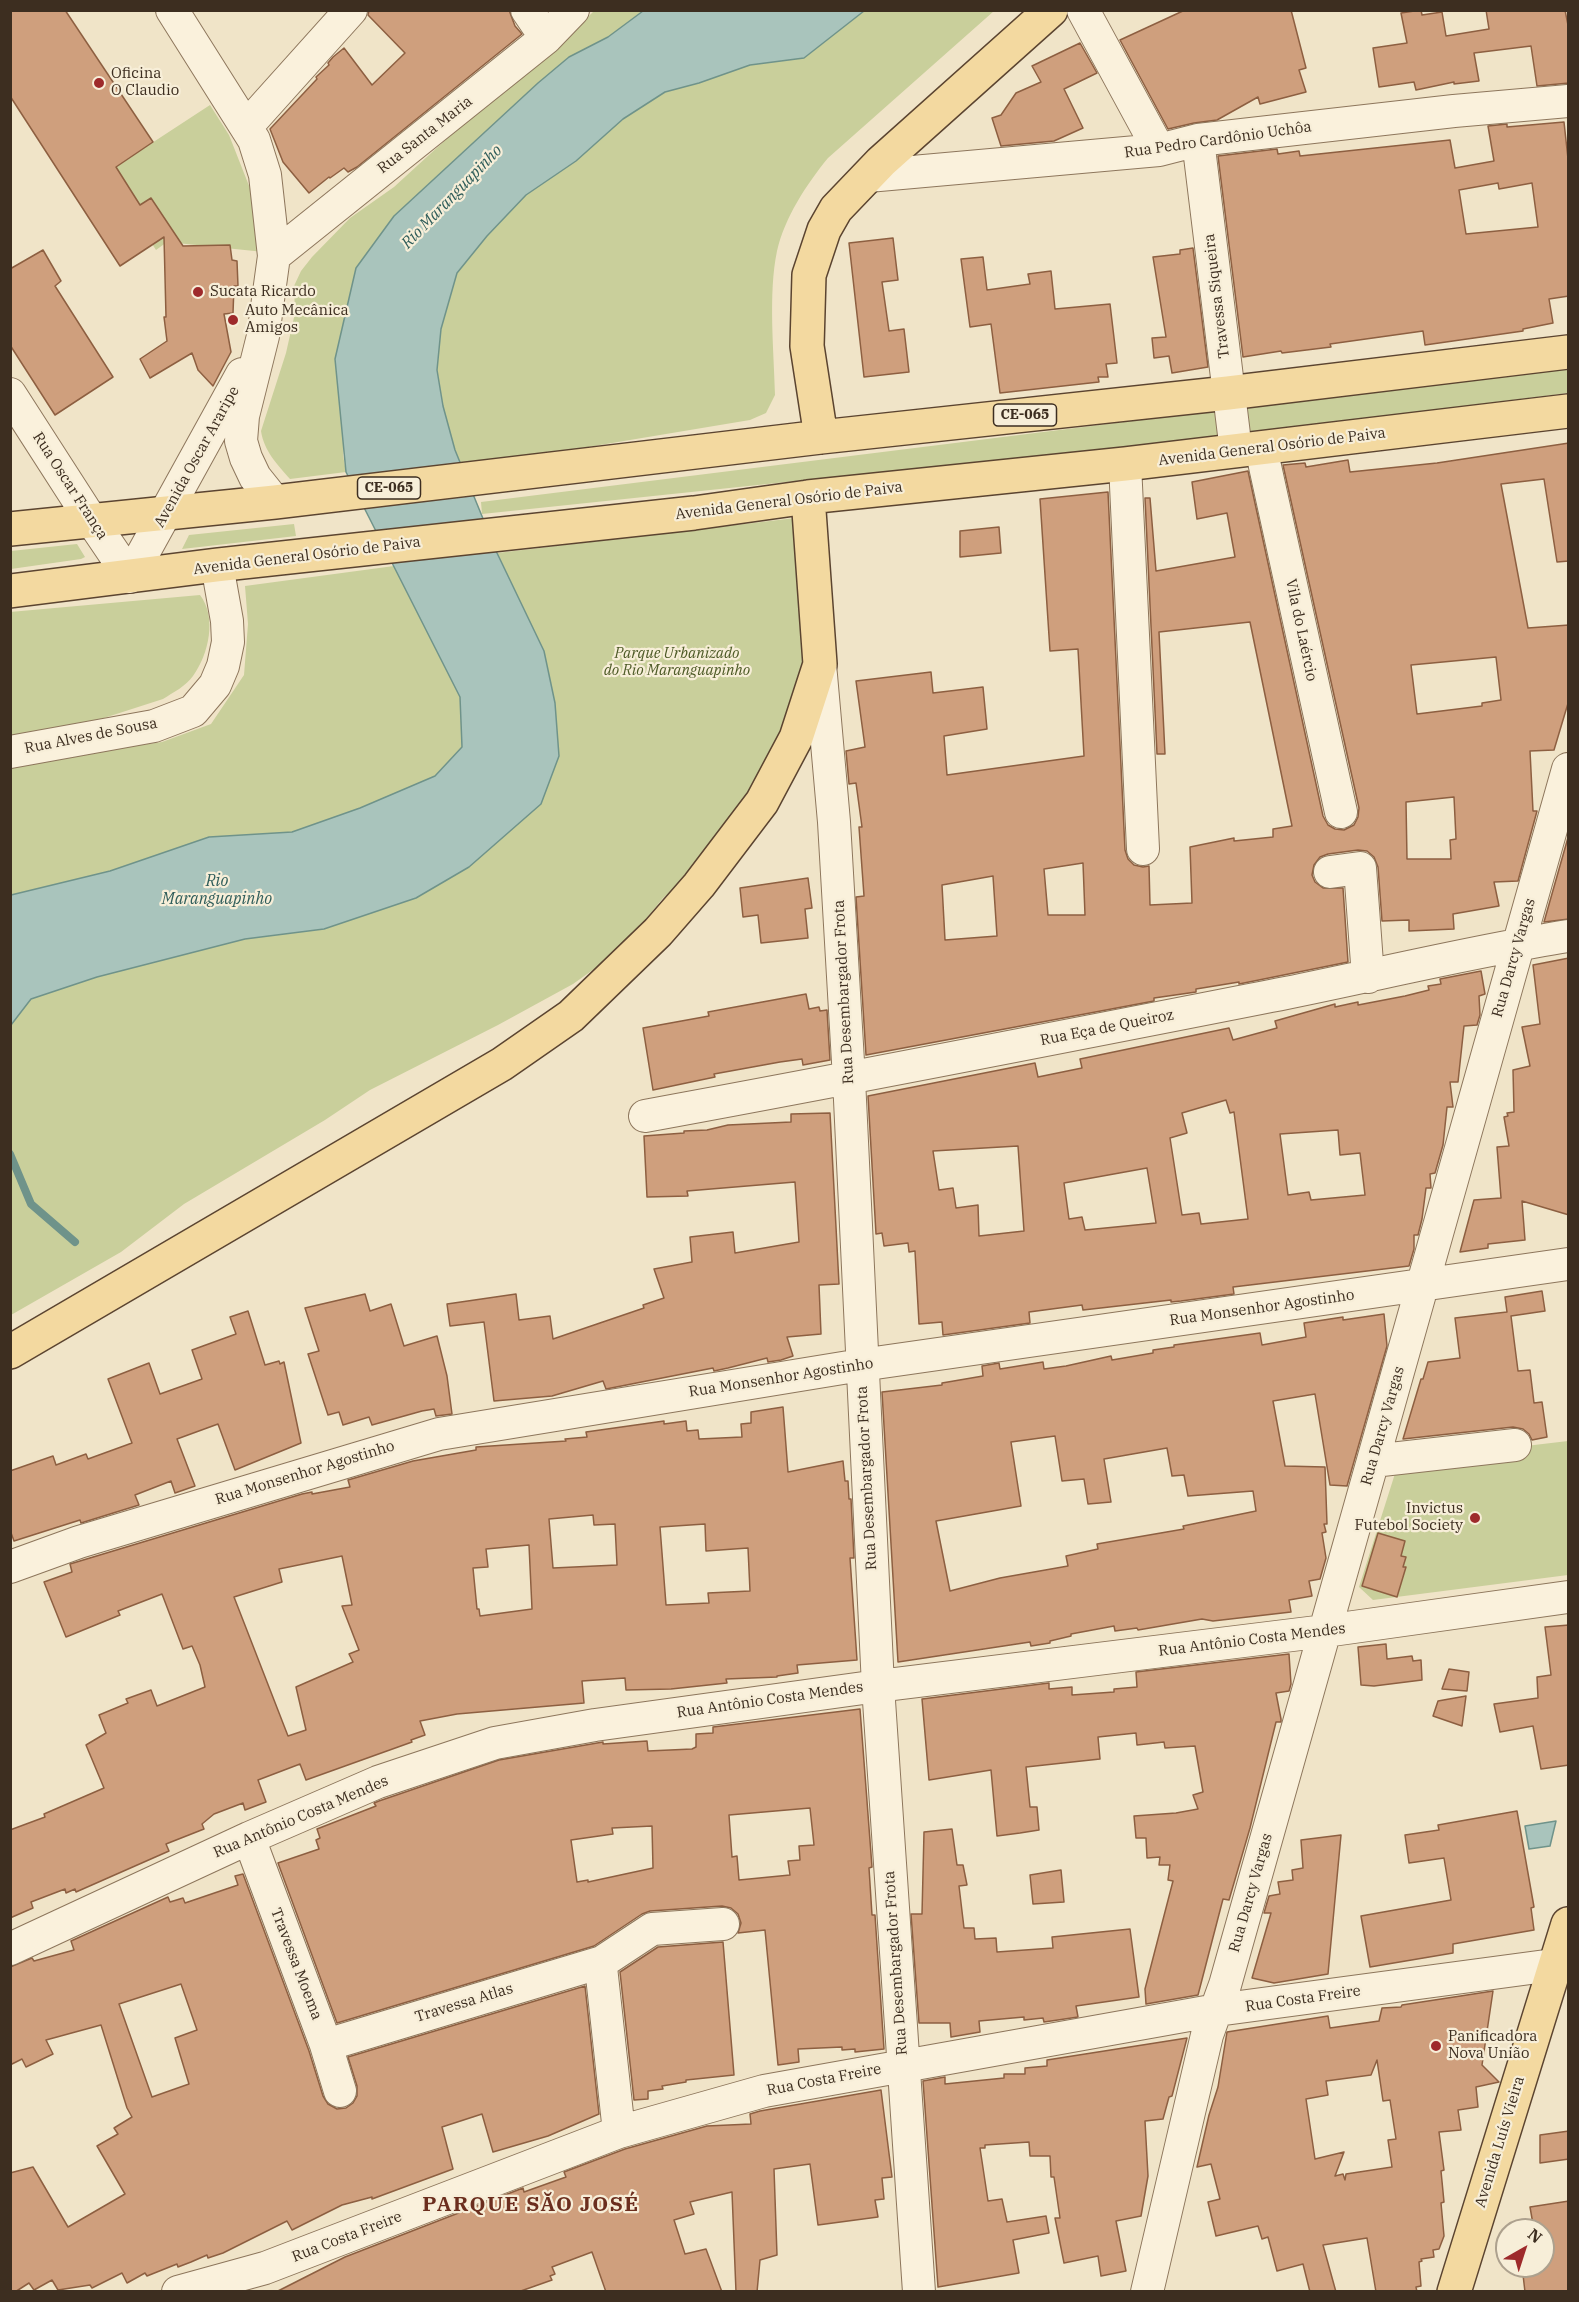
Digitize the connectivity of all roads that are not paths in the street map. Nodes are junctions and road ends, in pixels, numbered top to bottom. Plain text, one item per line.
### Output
1 (172, 10) edge
2 (351, 10) edge
3 (527, 10) edge
4 (573, 10) edge
5 (1051, 10) edge
6 (1083, 10) edge
7 (546, 38) junction
8 (1569, 101) edge
9 (246, 127) junction
10 (1198, 140) junction
11 (1159, 150) junction
12 (868, 176) junction
13 (273, 256) junction
14 (263, 336) junction
15 (1569, 352) edge
16 (1228, 393) junction
17 (10, 394) edge
18 (1569, 411) edge
19 (821, 437) junction
20 (1249, 450) junction
21 (1125, 464) junction
22 (808, 497) junction
23 (286, 501) junction
24 (165, 514) junction
25 (91, 521) junction
26 (10, 529) edge
27 (217, 566) junction
28 (130, 577) junction
29 (10, 591) edge
30 (820, 664) junction
31 (10, 752) edge
32 (1569, 769) edge
33 (1341, 812) dead end
34 (1143, 849) dead end
35 (1330, 872) dead end
36 (1569, 936) edge
37 (1518, 944) junction
38 (1368, 977) junction
39 (849, 1079) junction
40 (645, 1116) dead end
41 (1569, 1264) edge
42 (1423, 1285) junction
43 (10, 1352) edge
44 (861, 1365) junction
45 (1515, 1445) dead end
46 (1373, 1461) junction
47 (10, 1567) edge
48 (1569, 1597) edge
49 (1325, 1631) junction
50 (878, 1686) junction
51 (249, 1838) junction
52 (723, 1924) dead end
53 (1569, 1924) edge
54 (10, 1949) edge
55 (602, 1962) junction
56 (1562, 1964) edge
57 (1217, 2010) junction
58 (327, 2045) junction
59 (903, 2065) junction
60 (340, 2091) dead end
61 (619, 2132) junction
62 (178, 2292) edge
63 (919, 2292) edge
64 (1147, 2292) edge
65 (1454, 2292) edge

1 - 9 street, Avenida Oscar Araripe
2 - 9 street
3 - 7 street
4 - 7 street, Rua Santa Maria
5 - 12 main road
6 - 11 street
7 - 13 street, Rua Santa Maria
8 - 10 street, Rua Pedro Cardônio Uchôa
9 - 13 street, Avenida Oscar Araripe
10 - 11 street, Rua Pedro Cardônio Uchôa
10 - 16 street, Travessa Siqueira
11 - 12 street, Rua Pedro Cardônio Uchôa
12 - 19 main road
13 - 14 street, Avenida Oscar Araripe
14 - 23 street, Avenida Oscar Araripe
14 - 24 street, Avenida Oscar Araripe
15 - 16 main road, CE-065
16 - 19 main road, CE-065
16 - 20 street, Travessa Siqueira
17 - 25 street, Rua Oscar França
18 - 20 main road, Avenida General Osório de Paiva
19 - 23 main road, CE-065
20 - 21 main road, Avenida General Osório de Paiva
20 - 33 street, Vila do Laércio
21 - 22 main road, Avenida General Osório de Paiva
21 - 34 street
22 - 27 main road, Avenida General Osório de Paiva
22 - 30 main road
23 - 24 main road, CE-065
24 - 25 main road, CE-065
24 - 28 street, Avenida Oscar Araripe
25 - 26 main road, CE-065
25 - 28 street, Rua Oscar França
27 - 28 main road, Avenida General Osório de Paiva
27 - 31 street, Rua Alves de Sousa
28 - 29 main road, Avenida General Osório de Paiva
30 - 39 street, Rua Desembargador Frota
30 - 43 main road
32 - 37 street, Rua Darcy Vargas
35 - 38 street
36 - 37 street, Rua Eça de Queiroz
37 - 38 street, Rua Eça de Queiroz
37 - 42 street, Rua Darcy Vargas
38 - 39 street, Rua Eça de Queiroz
39 - 40 street, Rua Eça de Queiroz
39 - 44 street, Rua Desembargador Frota
41 - 42 street, Rua Monsenhor Agostinho
42 - 44 street, Rua Monsenhor Agostinho
42 - 46 street, Rua Darcy Vargas
44 - 47 street, Rua Monsenhor Agostinho
44 - 50 street, Rua Desembargador Frota
45 - 46 street
46 - 49 street, Rua Darcy Vargas
48 - 49 street, Rua Antônio Costa Mendes
49 - 50 street, Rua Antônio Costa Mendes
49 - 57 street, Rua Darcy Vargas
50 - 51 street, Rua Antônio Costa Mendes
50 - 59 street, Rua Desembargador Frota
51 - 54 street, Rua Antônio Costa Mendes
51 - 58 street, Travessa Moema
52 - 55 street, Travessa Atlas
53 - 56 main road, Avenida Luís Vieira
55 - 58 street, Travessa Atlas
55 - 61 street
56 - 57 street, Rua Costa Freire
56 - 65 main road, Avenida Luís Vieira
57 - 59 street, Rua Costa Freire
57 - 64 street, Rua Darcy Vargas
58 - 60 street, Travessa Moema
59 - 61 street, Rua Costa Freire
59 - 63 street, Rua Desembargador Frota
61 - 62 street, Rua Costa Freire

